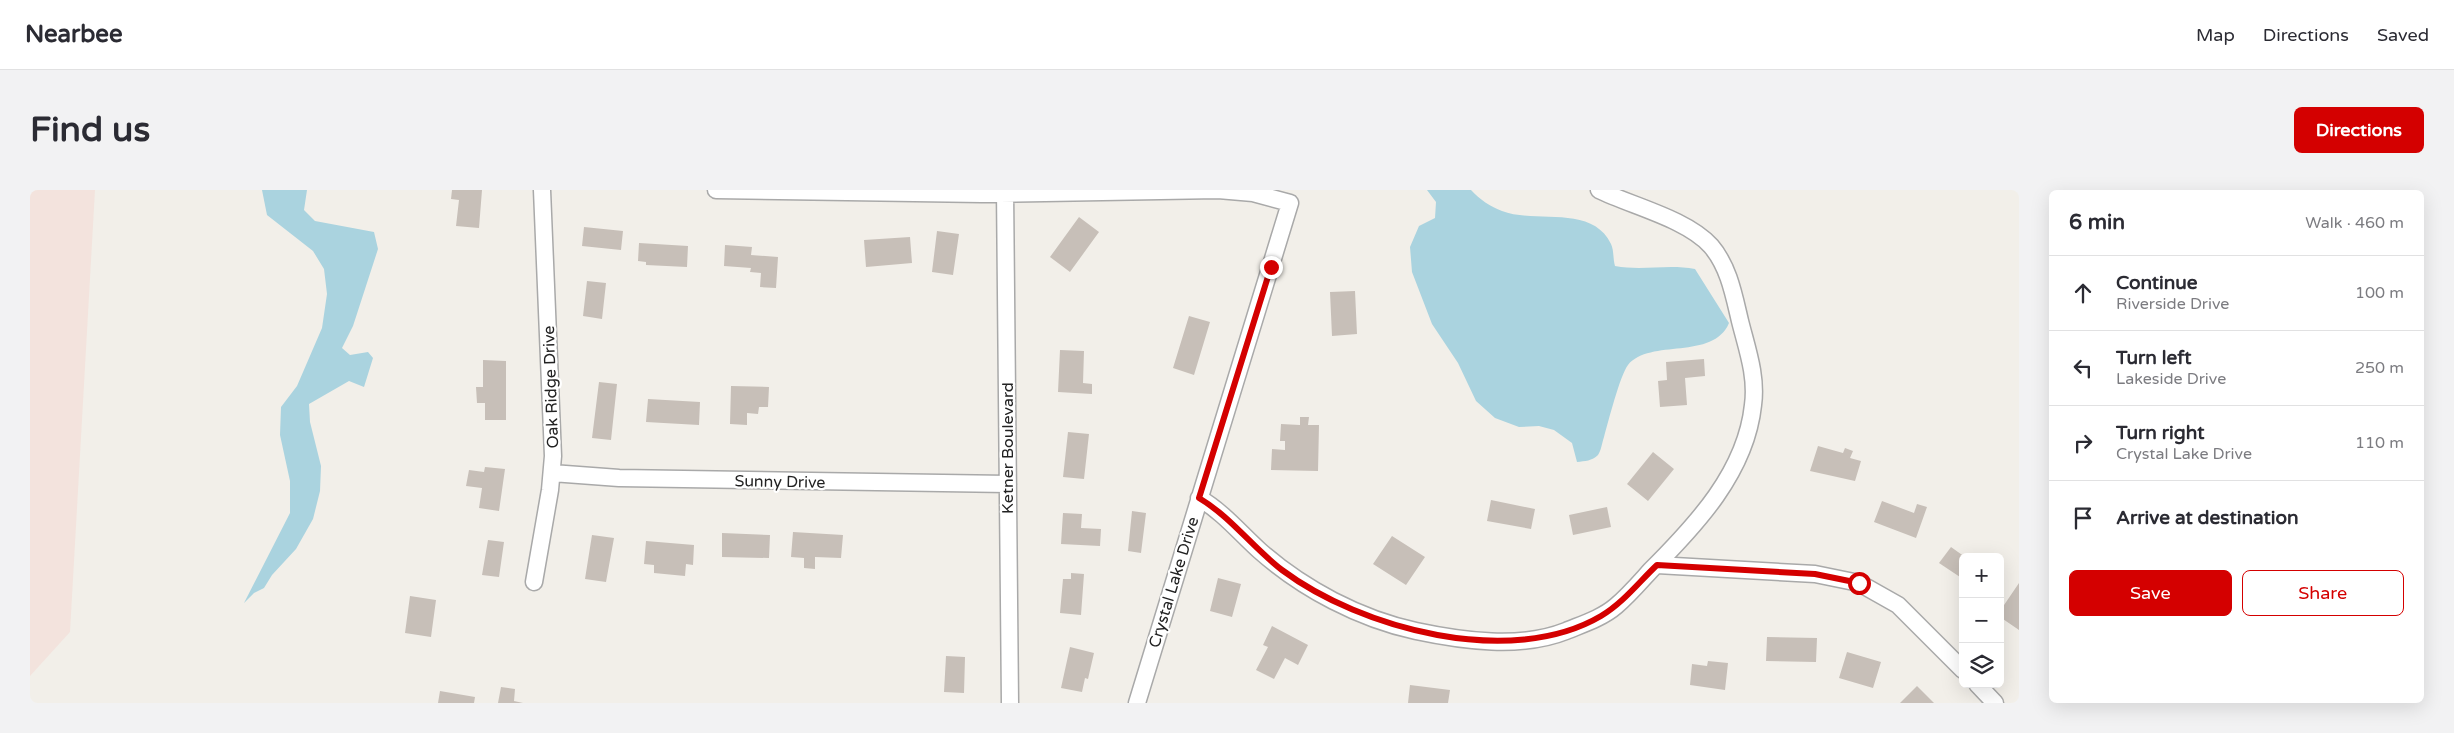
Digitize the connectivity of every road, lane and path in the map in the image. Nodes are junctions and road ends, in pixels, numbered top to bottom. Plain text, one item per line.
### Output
1 (542, 190) edge
2 (716, 190) edge
3 (1140, 190) edge
4 (1599, 190) edge
5 (1005, 191) edge
6 (552, 473) junction
7 (1008, 484) junction
8 (1199, 498) junction
9 (1657, 565) junction
10 (534, 582) dead end
11 (1959, 666) edge
12 (1981, 688) edge
13 (1010, 703) edge
14 (1137, 703) edge
15 (1994, 703) edge

1 - 6 street, Oak Ridge Drive
2 - 5 street
3 - 5 street
3 - 8 street, Crystal Lake Drive
4 - 9 street
5 - 7 street, Ketner Boulevard
6 - 7 street, Sunny Drive
6 - 10 street, Oak Ridge Drive
7 - 13 street, Ketner Boulevard
8 - 9 street
8 - 14 street, Crystal Lake Drive
9 - 11 street
12 - 15 street

